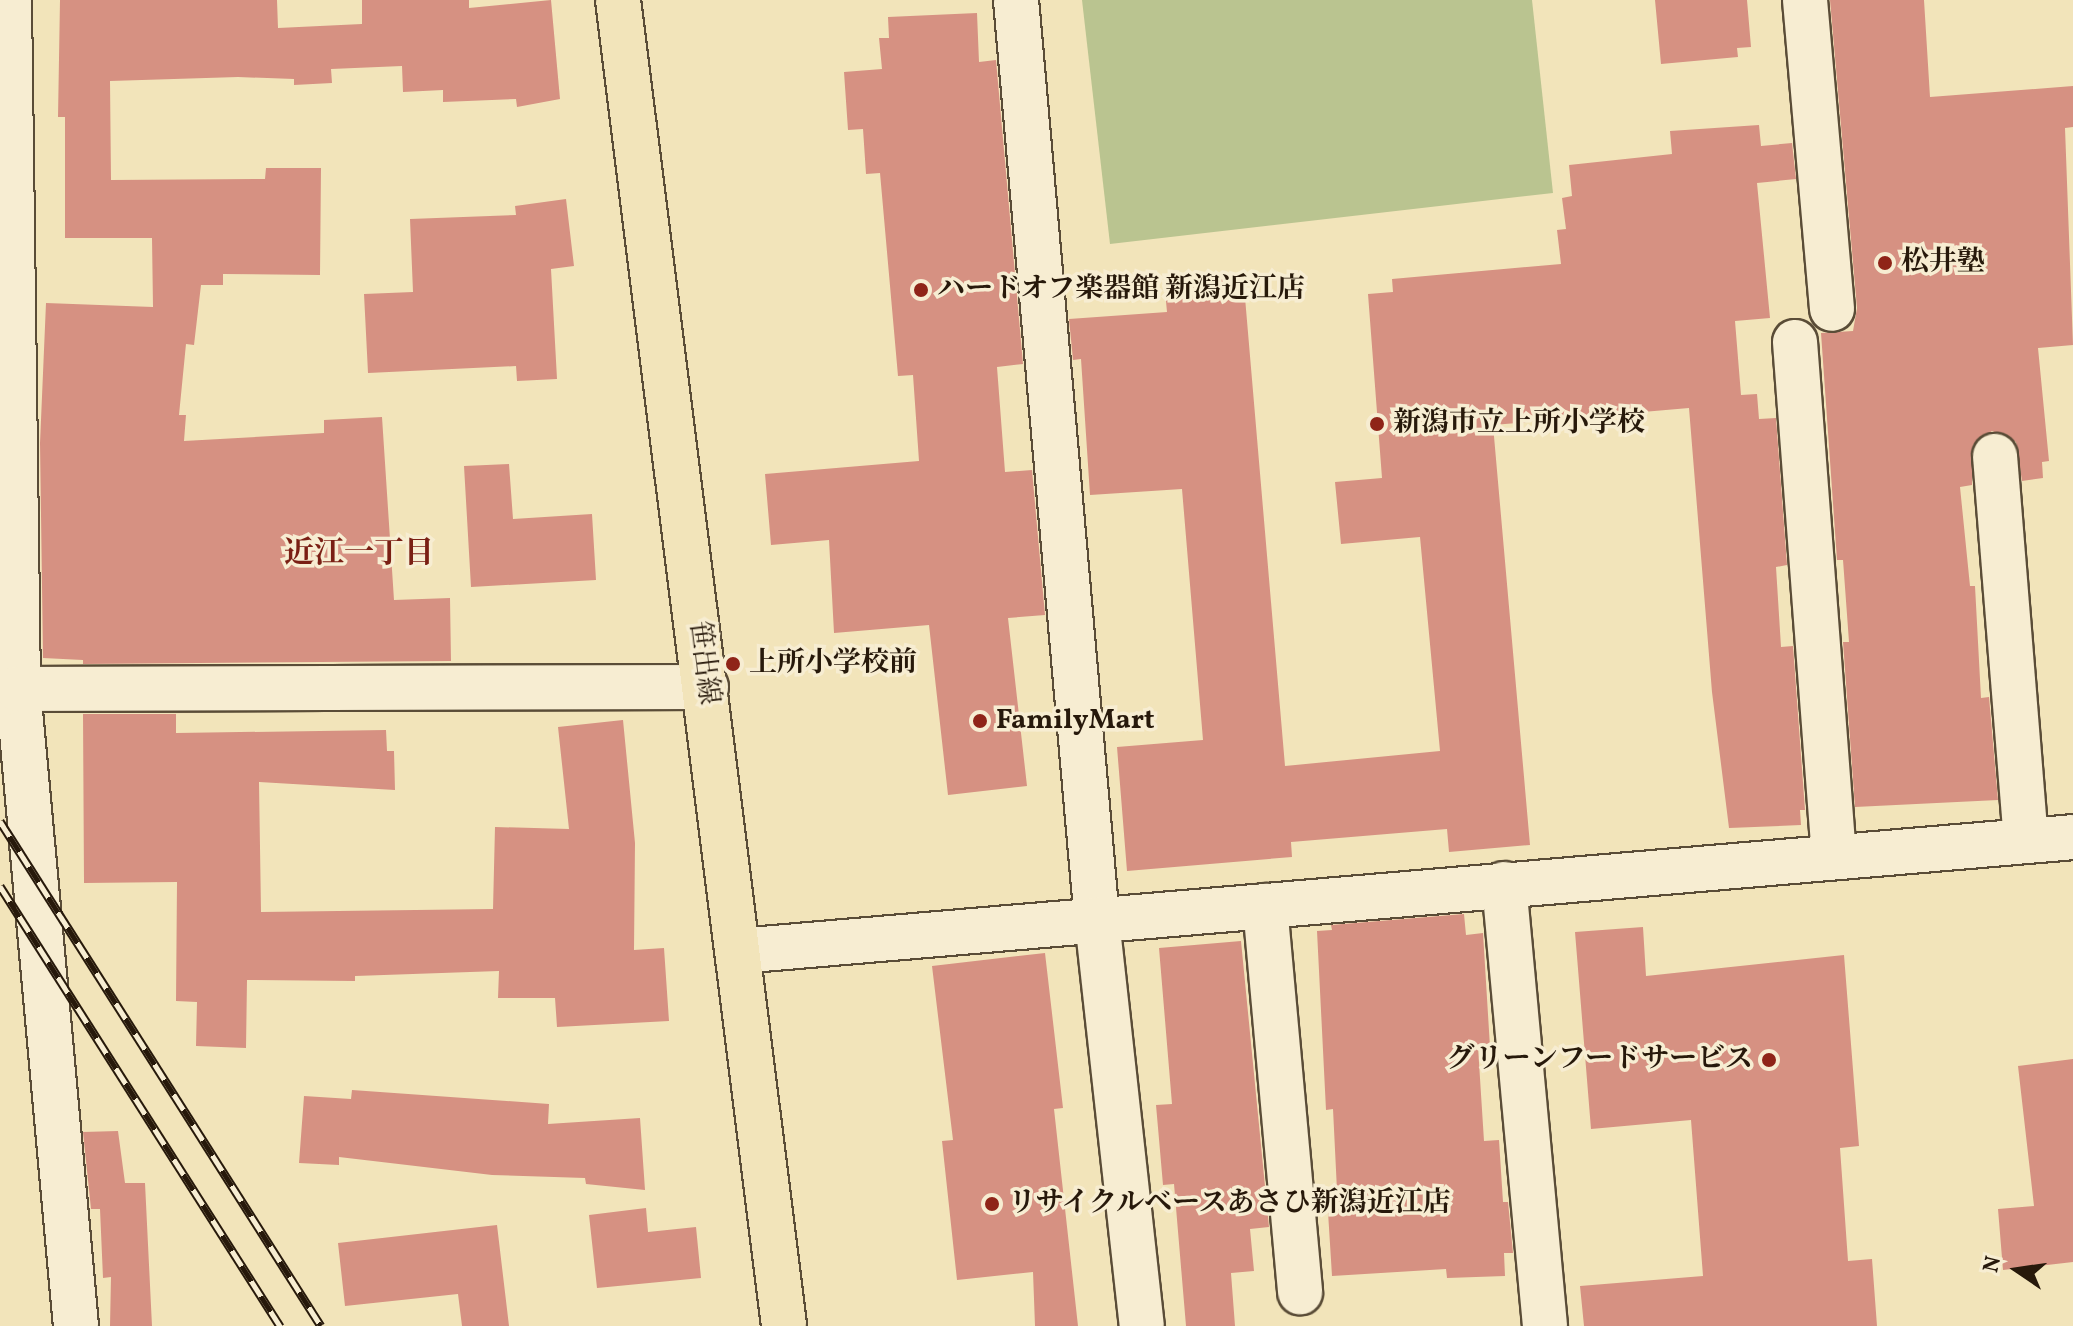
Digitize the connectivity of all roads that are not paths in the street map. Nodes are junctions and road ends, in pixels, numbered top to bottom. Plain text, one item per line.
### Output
1 (9, 0) edge
2 (618, 0) edge
3 (1016, 0) edge
4 (1805, 0) edge
5 (1832, 309) dead end
6 (1795, 342) dead end
7 (1995, 456) dead end
8 (706, 687) junction
9 (9, 691) edge
10 (2073, 837) edge
11 (2026, 841) junction
12 (1834, 857) junction
13 (1504, 884) junction
14 (1265, 906) junction
15 (1097, 920) junction
16 (739, 951) junction
17 (1300, 1292) dead end
18 (76, 1326) edge
19 (784, 1326) edge
20 (1142, 1326) edge
21 (1545, 1326) edge

1 - 9 street
2 - 8 main road, 笹出線
3 - 15 street
4 - 5 street
6 - 12 street
7 - 11 street
8 - 9 street
8 - 16 main road, 笹出線
9 - 18 street
10 - 11 street
11 - 12 street
12 - 13 street
13 - 14 street
13 - 21 street
14 - 15 street
14 - 17 street
15 - 16 street
15 - 20 street
16 - 19 main road, 笹出線

